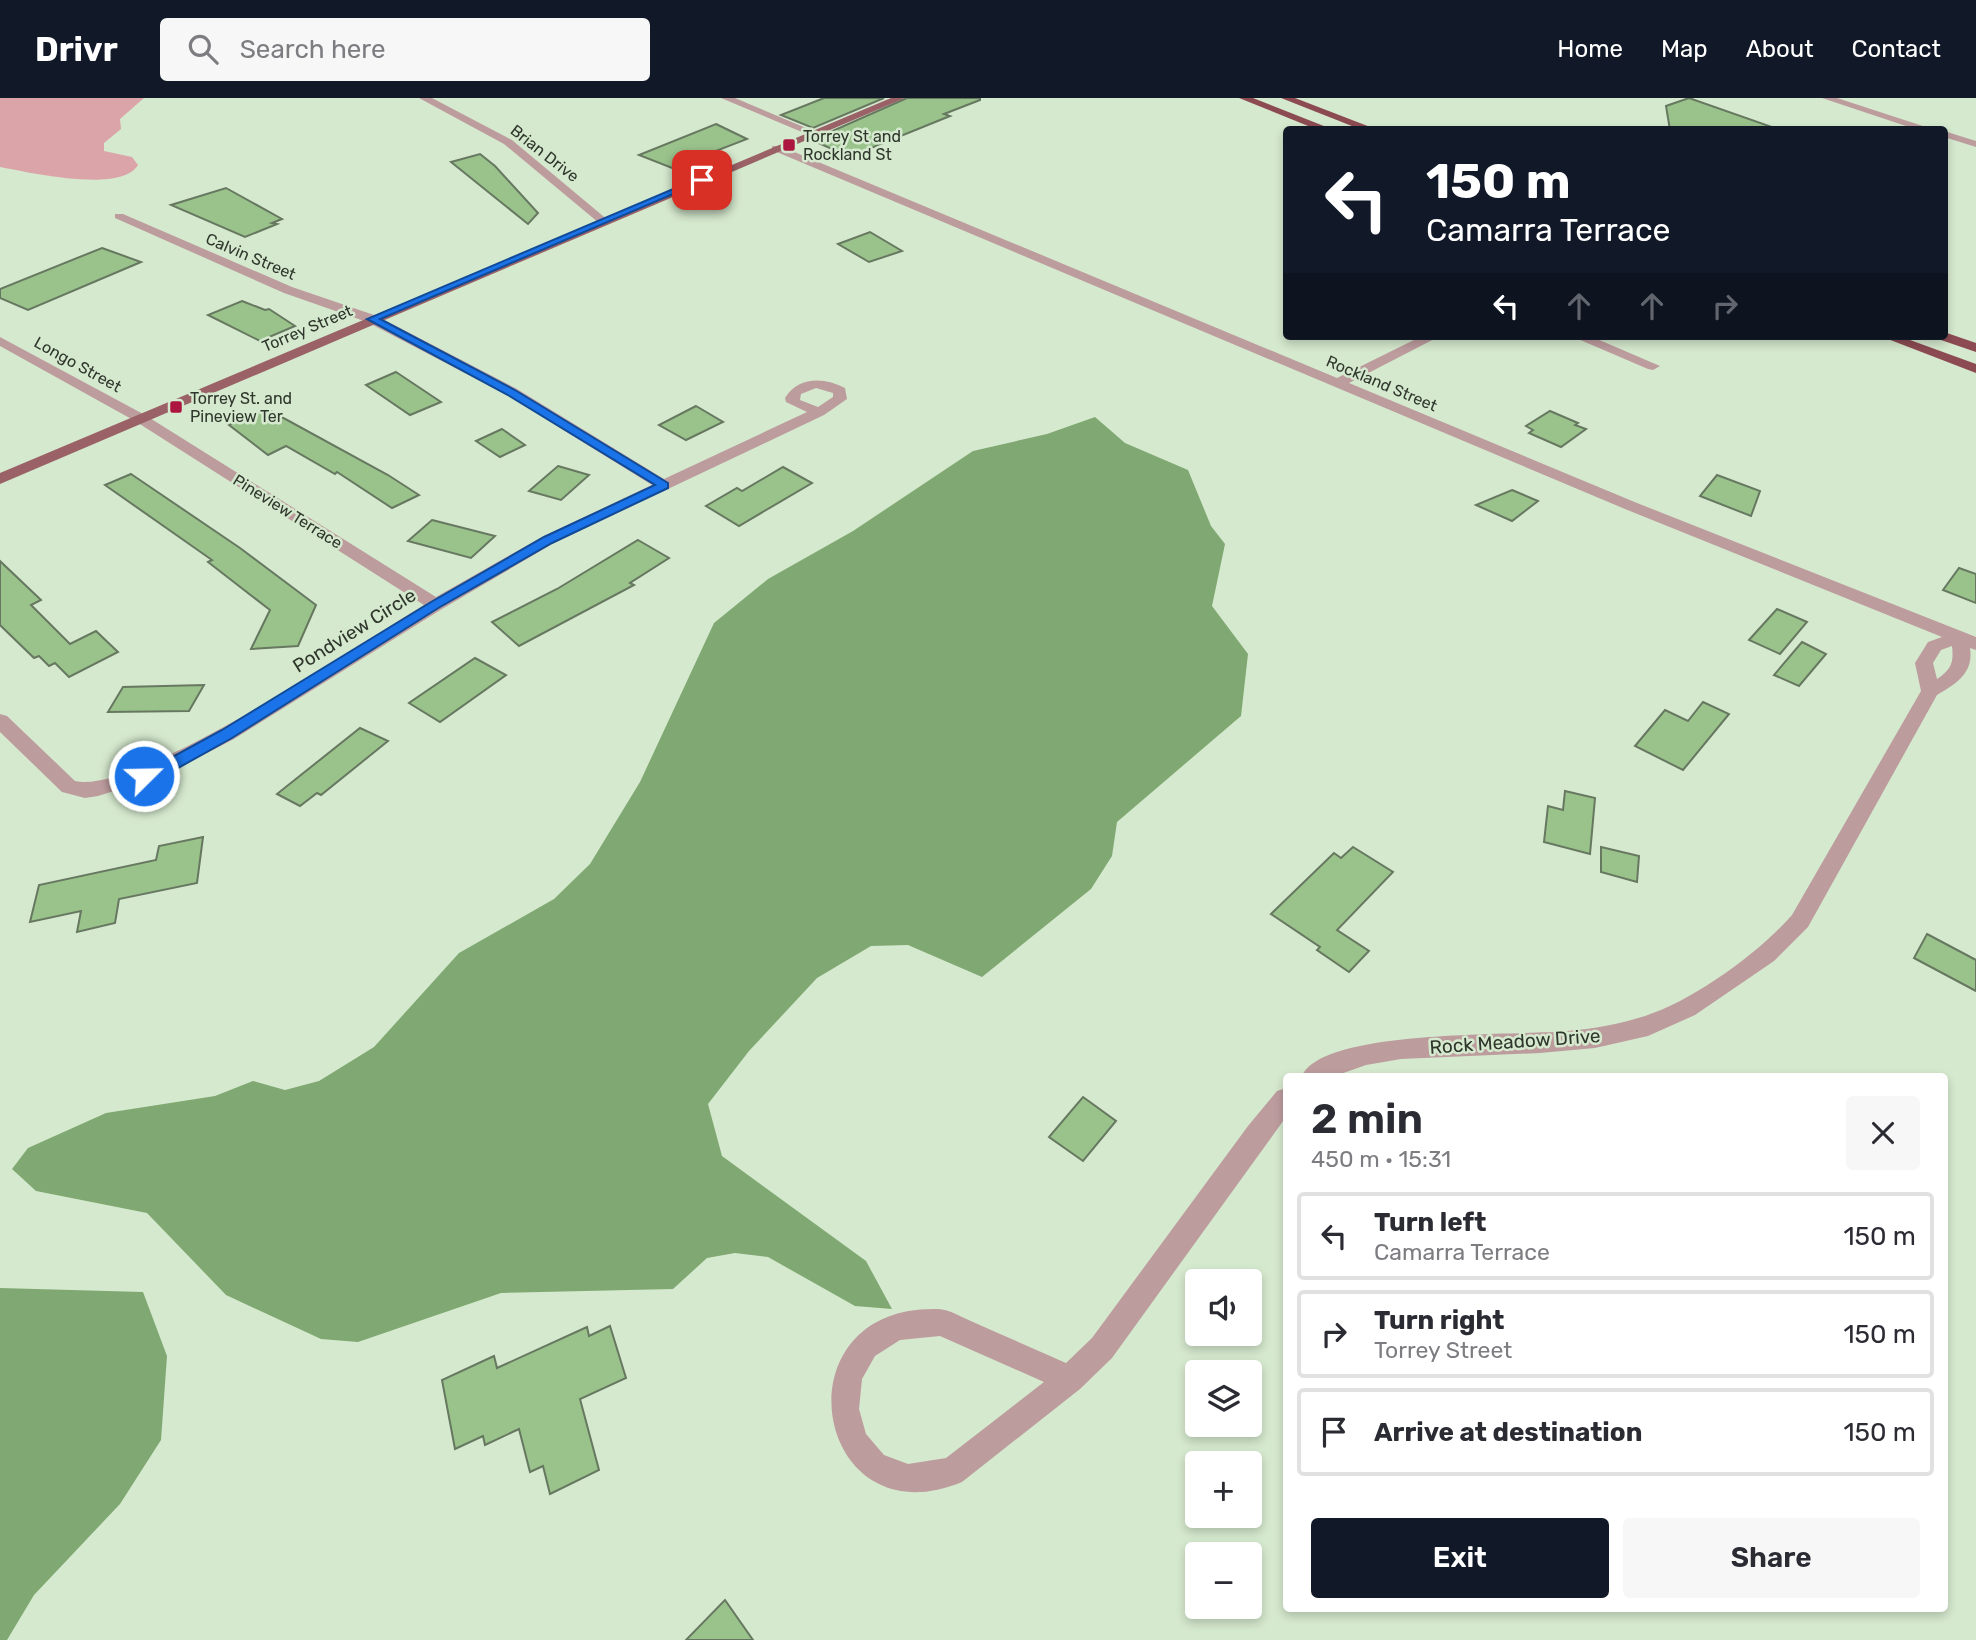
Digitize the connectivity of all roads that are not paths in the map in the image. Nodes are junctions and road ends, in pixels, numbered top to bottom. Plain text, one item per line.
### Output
1 (424, 98) edge
2 (726, 98) edge
3 (900, 98) edge
4 (1244, 98) edge
5 (1286, 98) edge
6 (1827, 98) edge
7 (1318, 126) edge
8 (1362, 126) edge
9 (1917, 126) edge
10 (813, 133) junction
11 (1948, 135) edge
12 (1976, 144) edge
13 (776, 148) junction
14 (120, 216) dead end
15 (603, 221) junction
16 (372, 319) junction
17 (1948, 338) edge
18 (1425, 340) edge
19 (1588, 340) edge
20 (1898, 340) edge
21 (0, 341) edge
22 (1976, 348) edge
23 (1653, 366) dead end
24 (1976, 369) edge
25 (1337, 383) junction
26 (819, 412) dead end
27 (140, 418) junction
28 (0, 479) edge
29 (664, 486) junction
30 (436, 604) junction
31 (1968, 641) edge
32 (1930, 691) junction
33 (0, 721) edge
34 (1320, 1073) edge
35 (1283, 1104) edge
36 (1070, 1380) junction

1 - 15 street, Brian Drive
2 - 10 street
3 - 10 main road, Torrey Street
4 - 7 highway
5 - 8 highway
6 - 9 street
10 - 13 main road, Torrey Street
11 - 12 street
13 - 15 main road, Torrey Street
13 - 25 street, Rockland Street
14 - 16 street, Calvin Street
15 - 16 main road, Torrey Street
16 - 27 main road, Torrey Street
16 - 29 street, Calvin Street
17 - 22 highway
18 - 25 street
19 - 23 street
20 - 24 highway
21 - 27 street, Longo Street
25 - 31 street, Rockland Street
26 - 29 street, Pondview Circle
27 - 28 main road, Torrey Street
27 - 30 street, Pineview Terrace
29 - 30 street, Pondview Circle
30 - 33 street, Pondview Circle
31 - 32 street, Rock Meadow Drive
31 - 32 street
32 - 34 street, Rock Meadow Drive
35 - 36 street
36 - 36 street

